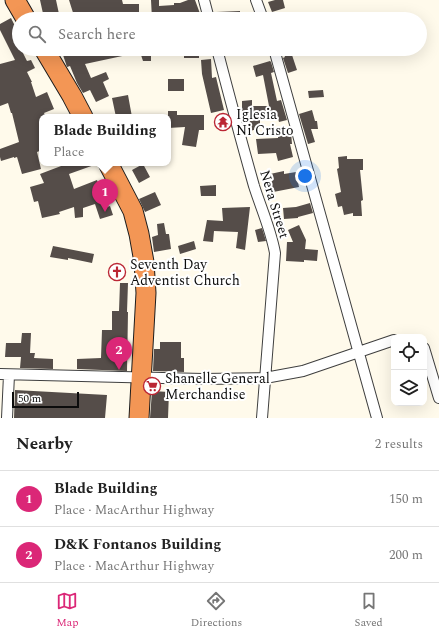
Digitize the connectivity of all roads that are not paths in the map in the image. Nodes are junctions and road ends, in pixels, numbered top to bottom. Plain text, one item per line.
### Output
1 (15, 0) edge
2 (204, 0) edge
3 (256, 0) edge
4 (22, 12) edge
5 (207, 12) edge
6 (260, 12) edge
7 (48, 56) edge
8 (219, 56) edge
9 (276, 56) edge
10 (81, 114) edge
11 (110, 166) edge
12 (391, 341) edge
13 (358, 352) junction
14 (427, 358) edge
15 (4, 375) edge
16 (141, 377) junction
17 (265, 378) junction
18 (439, 398) edge
19 (6, 418) edge
20 (139, 418) edge
21 (262, 418) edge
22 (377, 418) edge

1 - 4 highway
2 - 5 street
3 - 6 street
7 - 10 highway
8 - 17 street, Nera Street
9 - 13 street
11 - 16 highway
12 - 13 street
13 - 17 street
13 - 22 street
14 - 18 street
15 - 16 street
15 - 19 street
16 - 17 street
16 - 20 highway
17 - 21 street, Nera Street

